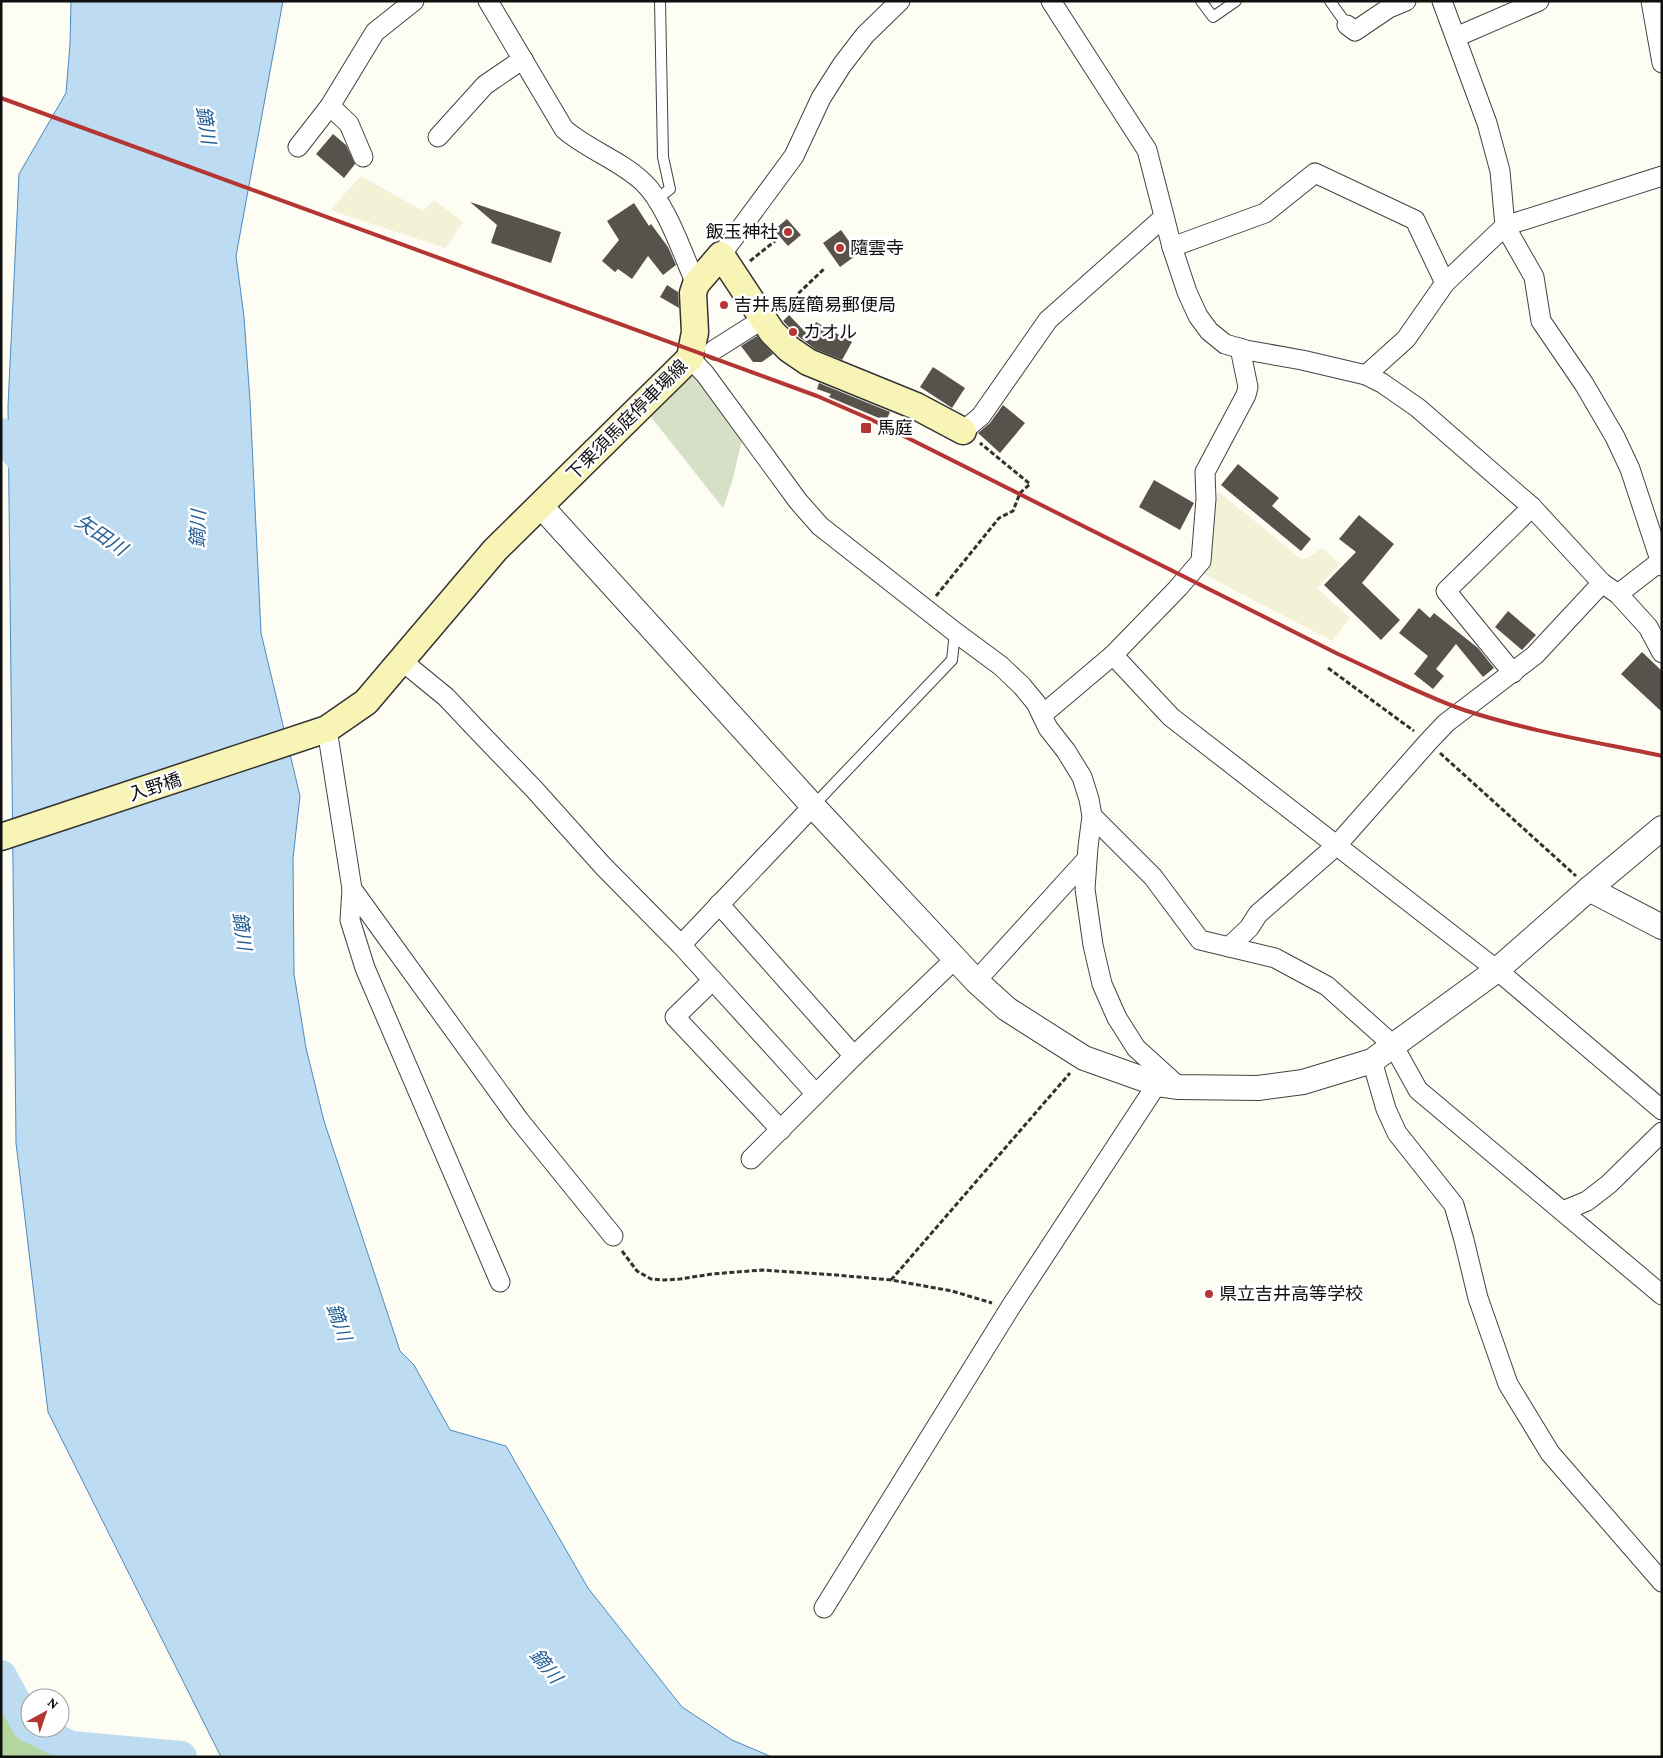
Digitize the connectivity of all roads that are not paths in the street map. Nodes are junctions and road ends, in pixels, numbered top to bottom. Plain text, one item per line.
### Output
1 (414, 1) edge
2 (488, 1) edge
3 (660, 1) edge
4 (900, 1) edge
5 (1051, 1) edge
6 (1201, 1) edge
7 (1236, 1) edge
8 (1330, 1) edge
9 (1406, 1) edge
10 (1442, 1) edge
11 (1539, 1) edge
12 (1651, 1) edge
13 (1347, 25) joint
14 (1456, 37) junction
15 (523, 59) junction
16 (1662, 63) edge
17 (330, 106) junction
18 (438, 137) dead end
19 (298, 147) dead end
20 (363, 157) dead end
21 (1662, 176) edge
22 (657, 199) junction
23 (1164, 217) junction
24 (1506, 226) junction
25 (1172, 247) junction
26 (728, 264) junction
27 (1445, 283) junction
28 (696, 284) junction
29 (764, 321) junction
30 (1240, 348) junction
31 (702, 354) junction
32 (1366, 375) junction
33 (963, 431) joint
34 (540, 504) junction
35 (1532, 508) junction
36 (1661, 562) edge
37 (1602, 583) junction
38 (1618, 594) junction
39 (955, 632) junction
40 (1662, 653) edge
41 (1113, 654) junction
42 (402, 661) junction
43 (1513, 673) junction
44 (1042, 716) junction
45 (318, 733) junction
46 (813, 806) junction
47 (1092, 816) junction
48 (1662, 828) edge
49 (1, 838) edge
50 (1337, 845) junction
51 (1086, 860) junction
52 (352, 889) junction
53 (1589, 889) junction
54 (719, 904) junction
55 (1662, 927) edge
56 (681, 945) junction
57 (1229, 947) junction
58 (954, 959) junction
59 (1497, 970) junction
60 (713, 980) junction
61 (976, 981) junction
62 (1393, 1045) junction
63 (854, 1056) junction
64 (1372, 1062) junction
65 (1168, 1086) junction
66 (816, 1094) junction
67 (1662, 1110) edge
68 (782, 1130) junction
69 (1662, 1132) edge
70 (751, 1159) dead end
71 (1563, 1211) junction
72 (613, 1236) road end
73 (500, 1282) dead end
74 (1662, 1295) edge
75 (1662, 1582) edge
76 (824, 1608) dead end

1 - 17 street
2 - 15 street
3 - 22 lane
4 - 26 street
5 - 23 street
6 - 7 lane
8 - 13 lane
9 - 13 street
10 - 14 street
11 - 14 street
12 - 16 street
14 - 24 street
15 - 18 street
15 - 22 street
17 - 19 street
17 - 20 street
21 - 24 street
22 - 28 street
23 - 25 street
23 - 33 street
24 - 27 street
24 - 36 street
25 - 27 street
25 - 30 street
26 - 28 main road
26 - 29 main road
27 - 32 street
28 - 31 main road, 下栗須馬庭停車場線
29 - 31 street
29 - 33 main road
30 - 32 street
30 - 41 street
31 - 34 main road, 下栗須馬庭停車場線
31 - 39 street
32 - 35 street
34 - 42 main road, 下栗須馬庭停車場線
34 - 46 street
35 - 37 street
35 - 43 street
36 - 38 street
37 - 38 street
37 - 43 street
38 - 40 street
39 - 44 street
39 - 46 lane
41 - 44 street
41 - 50 street
42 - 45 main road, 下栗須馬庭停車場線
42 - 56 street
43 - 50 street
44 - 47 street
45 - 49 main road, 入野橋
45 - 52 street
46 - 54 street
46 - 58 street
47 - 51 street
47 - 57 street
48 - 53 street
50 - 57 street
50 - 59 street
51 - 61 street
51 - 65 street
52 - 72 street
52 - 73 street
53 - 55 street
53 - 59 street
54 - 56 street
54 - 63 street
56 - 60 street
57 - 62 street
58 - 61 street
58 - 63 street
59 - 62 street
59 - 67 street
60 - 66 street
60 - 68 street
61 - 65 street
62 - 64 street
62 - 71 street
63 - 66 street
64 - 65 street
64 - 75 street
65 - 76 street
66 - 68 street
68 - 70 street
69 - 71 street
71 - 74 street

